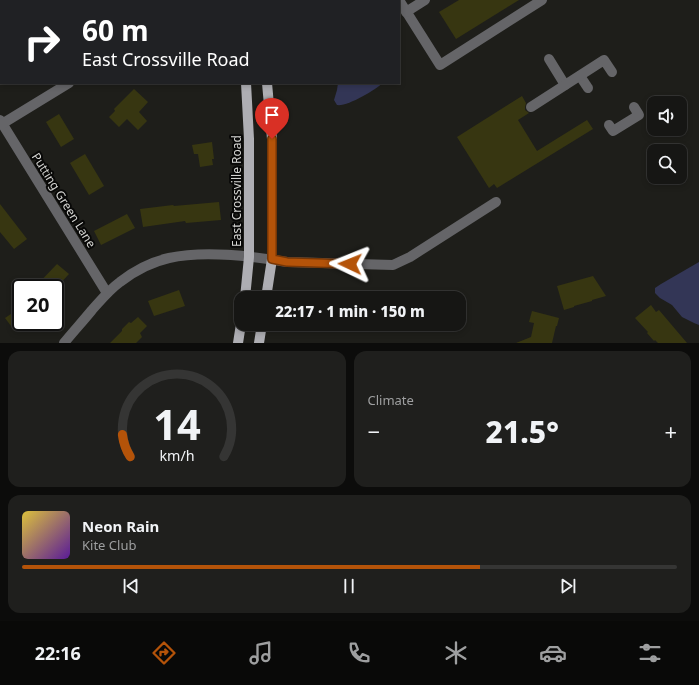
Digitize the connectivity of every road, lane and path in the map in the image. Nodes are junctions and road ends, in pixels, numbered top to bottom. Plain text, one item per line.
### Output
1 (425, 0) edge
2 (542, 0) edge
3 (400, 2) edge
4 (406, 12) junction
5 (549, 59) dead end
6 (612, 72) dead end
7 (580, 76) junction
8 (67, 84) edge
9 (246, 84) edge
10 (267, 84) edge
11 (565, 85) junction
12 (588, 88) dead end
13 (531, 106) dead end
14 (634, 107) dead end
15 (1, 122) edge
16 (609, 125) dead end
17 (496, 202) dead end
18 (249, 257) junction
19 (272, 259) junction
20 (246, 291) edge
21 (267, 291) edge
22 (106, 294) junction
23 (240, 331) edge
24 (261, 331) edge
25 (64, 343) edge
26 (238, 343) edge
27 (259, 343) edge

1 - 4 street
2 - 4 street
3 - 4 street
5 - 11 street
6 - 7 street
7 - 11 street
7 - 12 street
8 - 15 street
9 - 18 main road, East Crossville Road
10 - 19 main road
11 - 13 street
14 - 16 street
15 - 22 street, Putting Green Lane
17 - 19 street
18 - 19 street
18 - 20 main road, East Crossville Road
18 - 22 street
19 - 21 main road
22 - 25 street
23 - 26 main road
24 - 27 main road

